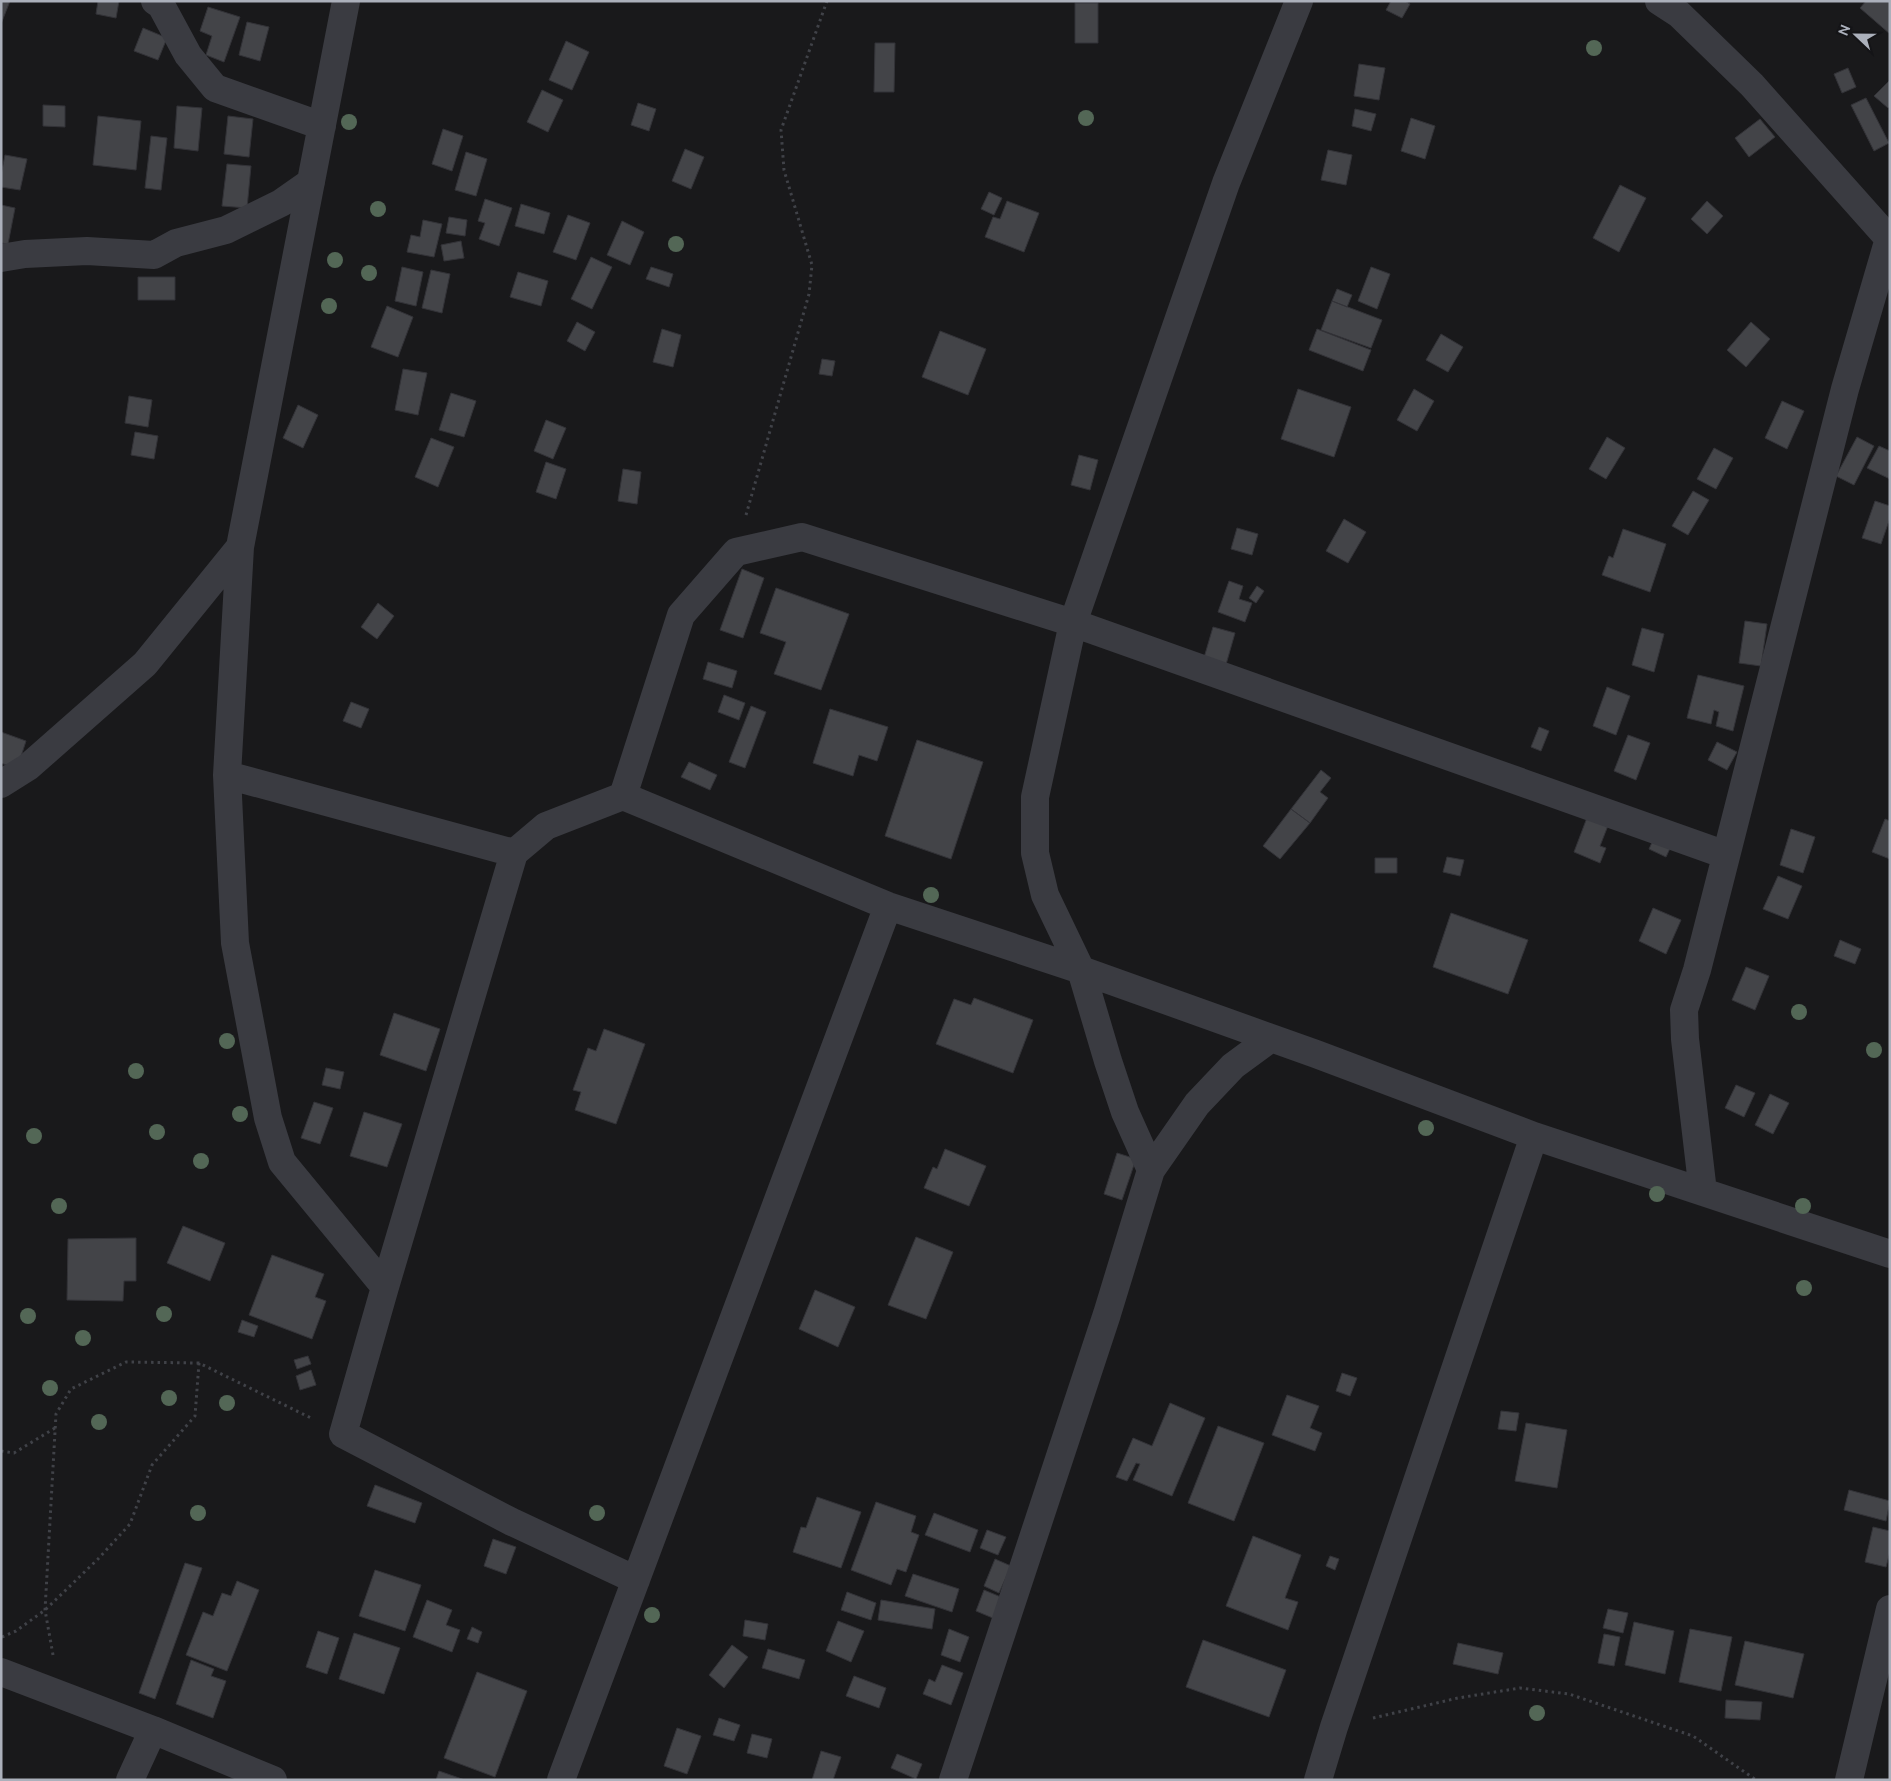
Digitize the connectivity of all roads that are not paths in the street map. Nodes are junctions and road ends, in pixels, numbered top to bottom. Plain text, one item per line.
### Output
1 (155, 1) edge
2 (346, 1) edge
3 (1299, 1) edge
4 (1659, 1) edge
5 (322, 126) junction
6 (311, 182) junction
7 (1889, 238) edge
8 (1, 258) edge
9 (240, 547) junction
10 (1073, 624) junction
11 (227, 776) junction
12 (1, 784) edge
13 (623, 796) junction
14 (514, 853) junction
15 (1726, 855) junction
16 (888, 906) junction
17 (1081, 970) junction
18 (1271, 1038) junction
19 (1534, 1136) junction
20 (1151, 1170) junction
21 (1703, 1192) junction
22 (1890, 1254) edge
23 (385, 1287) junction
24 (636, 1580) junction
25 (1890, 1609) edge
26 (1, 1672) edge
27 (153, 1730) junction
28 (130, 1780) edge
29 (273, 1780) edge
30 (562, 1780) edge
31 (953, 1780) edge
32 (1318, 1780) edge
33 (1848, 1780) edge

1 - 5 street
2 - 5 street
3 - 10 street
4 - 7 street
5 - 6 street
6 - 8 street
6 - 9 street
7 - 15 street
9 - 11 street
9 - 12 street
10 - 13 street
10 - 15 street
10 - 17 street
11 - 14 street
11 - 23 street
13 - 14 street
13 - 16 street
14 - 23 street
15 - 21 street
16 - 17 street
16 - 24 street
17 - 18 street
17 - 20 street
18 - 19 street
18 - 20 street
19 - 21 street
19 - 32 street
20 - 31 street
21 - 22 street
23 - 24 street
24 - 30 street
25 - 33 street
26 - 27 street
27 - 28 street
27 - 29 street

